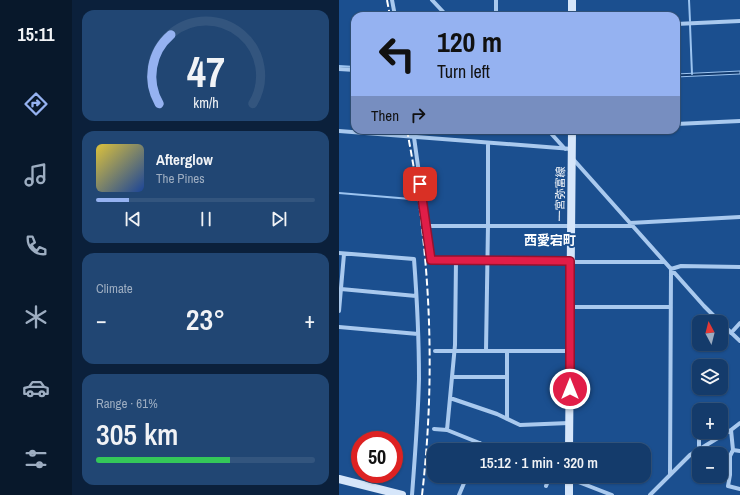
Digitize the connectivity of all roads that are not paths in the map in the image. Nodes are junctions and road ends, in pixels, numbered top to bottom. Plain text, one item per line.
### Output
1 (392, 0) edge
2 (432, 0) edge
3 (496, 0) edge
4 (572, 0) edge
5 (394, 12) edge
6 (443, 12) edge
7 (496, 12) edge
8 (572, 12) edge
9 (740, 21) edge
10 (680, 24) edge
11 (339, 69) edge
12 (351, 70) edge
13 (740, 121) edge
14 (680, 124) edge
15 (339, 131) edge
16 (351, 132) edge
17 (376, 134) edge
18 (414, 134) edge
19 (552, 134) edge
20 (572, 134) edge
21 (414, 137) junction
22 (488, 143) junction
23 (570, 152) junction
24 (740, 218) edge
25 (488, 225) junction
26 (632, 225) junction
27 (427, 226) junction
28 (570, 226) junction
29 (339, 253) edge
30 (344, 254) junction
31 (456, 260) junction
32 (487, 260) junction
33 (570, 261) junction
34 (664, 262) junction
35 (740, 267) edge
36 (671, 269) junction
37 (341, 289) junction
38 (416, 296) junction
39 (570, 307) junction
40 (671, 307) junction
41 (339, 311) edge
42 (713, 315) edge
43 (740, 323) edge
44 (339, 327) edge
45 (728, 330) edge
46 (731, 333) junction
47 (418, 334) junction
48 (740, 341) edge
49 (435, 351) dead end
50 (454, 351) junction
51 (486, 351) junction
52 (507, 351) junction
53 (570, 351) junction
54 (452, 377) junction
55 (507, 377) junction
56 (450, 398) junction
57 (507, 419) junction
58 (569, 423) junction
59 (740, 423) edge
60 (434, 429) dead end
61 (447, 430) junction
62 (731, 430) junction
63 (480, 443) edge
64 (569, 443) edge
65 (704, 447) edge
66 (733, 450) junction
67 (740, 451) edge
68 (692, 454) edge
69 (670, 474) junction
70 (339, 479) edge
71 (464, 483) edge
72 (547, 483) edge
73 (568, 483) edge
74 (582, 483) edge
75 (546, 486) dead end
76 (740, 489) edge
77 (402, 495) edge
78 (412, 495) edge
79 (459, 495) edge
80 (569, 495) edge
81 (612, 495) edge
82 (650, 495) edge

1 - 5 street
2 - 6 street
3 - 7 street
4 - 8 main road
9 - 10 street
11 - 12 street
13 - 14 street
15 - 16 street
17 - 21 street
18 - 21 street
19 - 23 street
20 - 23 main road, 一宮弥富線
21 - 22 street
21 - 27 street
22 - 23 street
22 - 25 street
23 - 26 street
23 - 28 main road, 一宮弥富線
24 - 26 street
25 - 27 street
25 - 28 street
25 - 32 street
26 - 28 street
26 - 34 street
27 - 31 street
28 - 33 main road, 一宮弥富線
29 - 30 street
30 - 37 street
30 - 38 street
31 - 32 street
31 - 50 street
32 - 33 street
32 - 51 street
33 - 34 street
33 - 39 main road, 一宮弥富線
34 - 36 street
35 - 36 street
36 - 40 street
36 - 42 street
37 - 38 street
37 - 41 street
38 - 47 street
39 - 40 street
39 - 53 main road, 一宮弥富線
40 - 69 street
43 - 46 street
44 - 47 street
45 - 46 street
46 - 48 street
47 - 78 street
49 - 50 street
50 - 51 street
50 - 54 street
51 - 52 street
52 - 53 street
52 - 55 street
53 - 58 main road, 一宮弥富線
54 - 55 street
54 - 56 street
55 - 57 street
56 - 57 street
56 - 61 street
57 - 58 street
58 - 64 main road, 一宮弥富線
59 - 62 street
60 - 61 street
61 - 63 street
62 - 65 street
62 - 66 street
66 - 67 street
66 - 76 street
68 - 69 street
69 - 82 street
70 - 77 main road
71 - 79 street
72 - 75 street
73 - 80 main road
74 - 81 street

